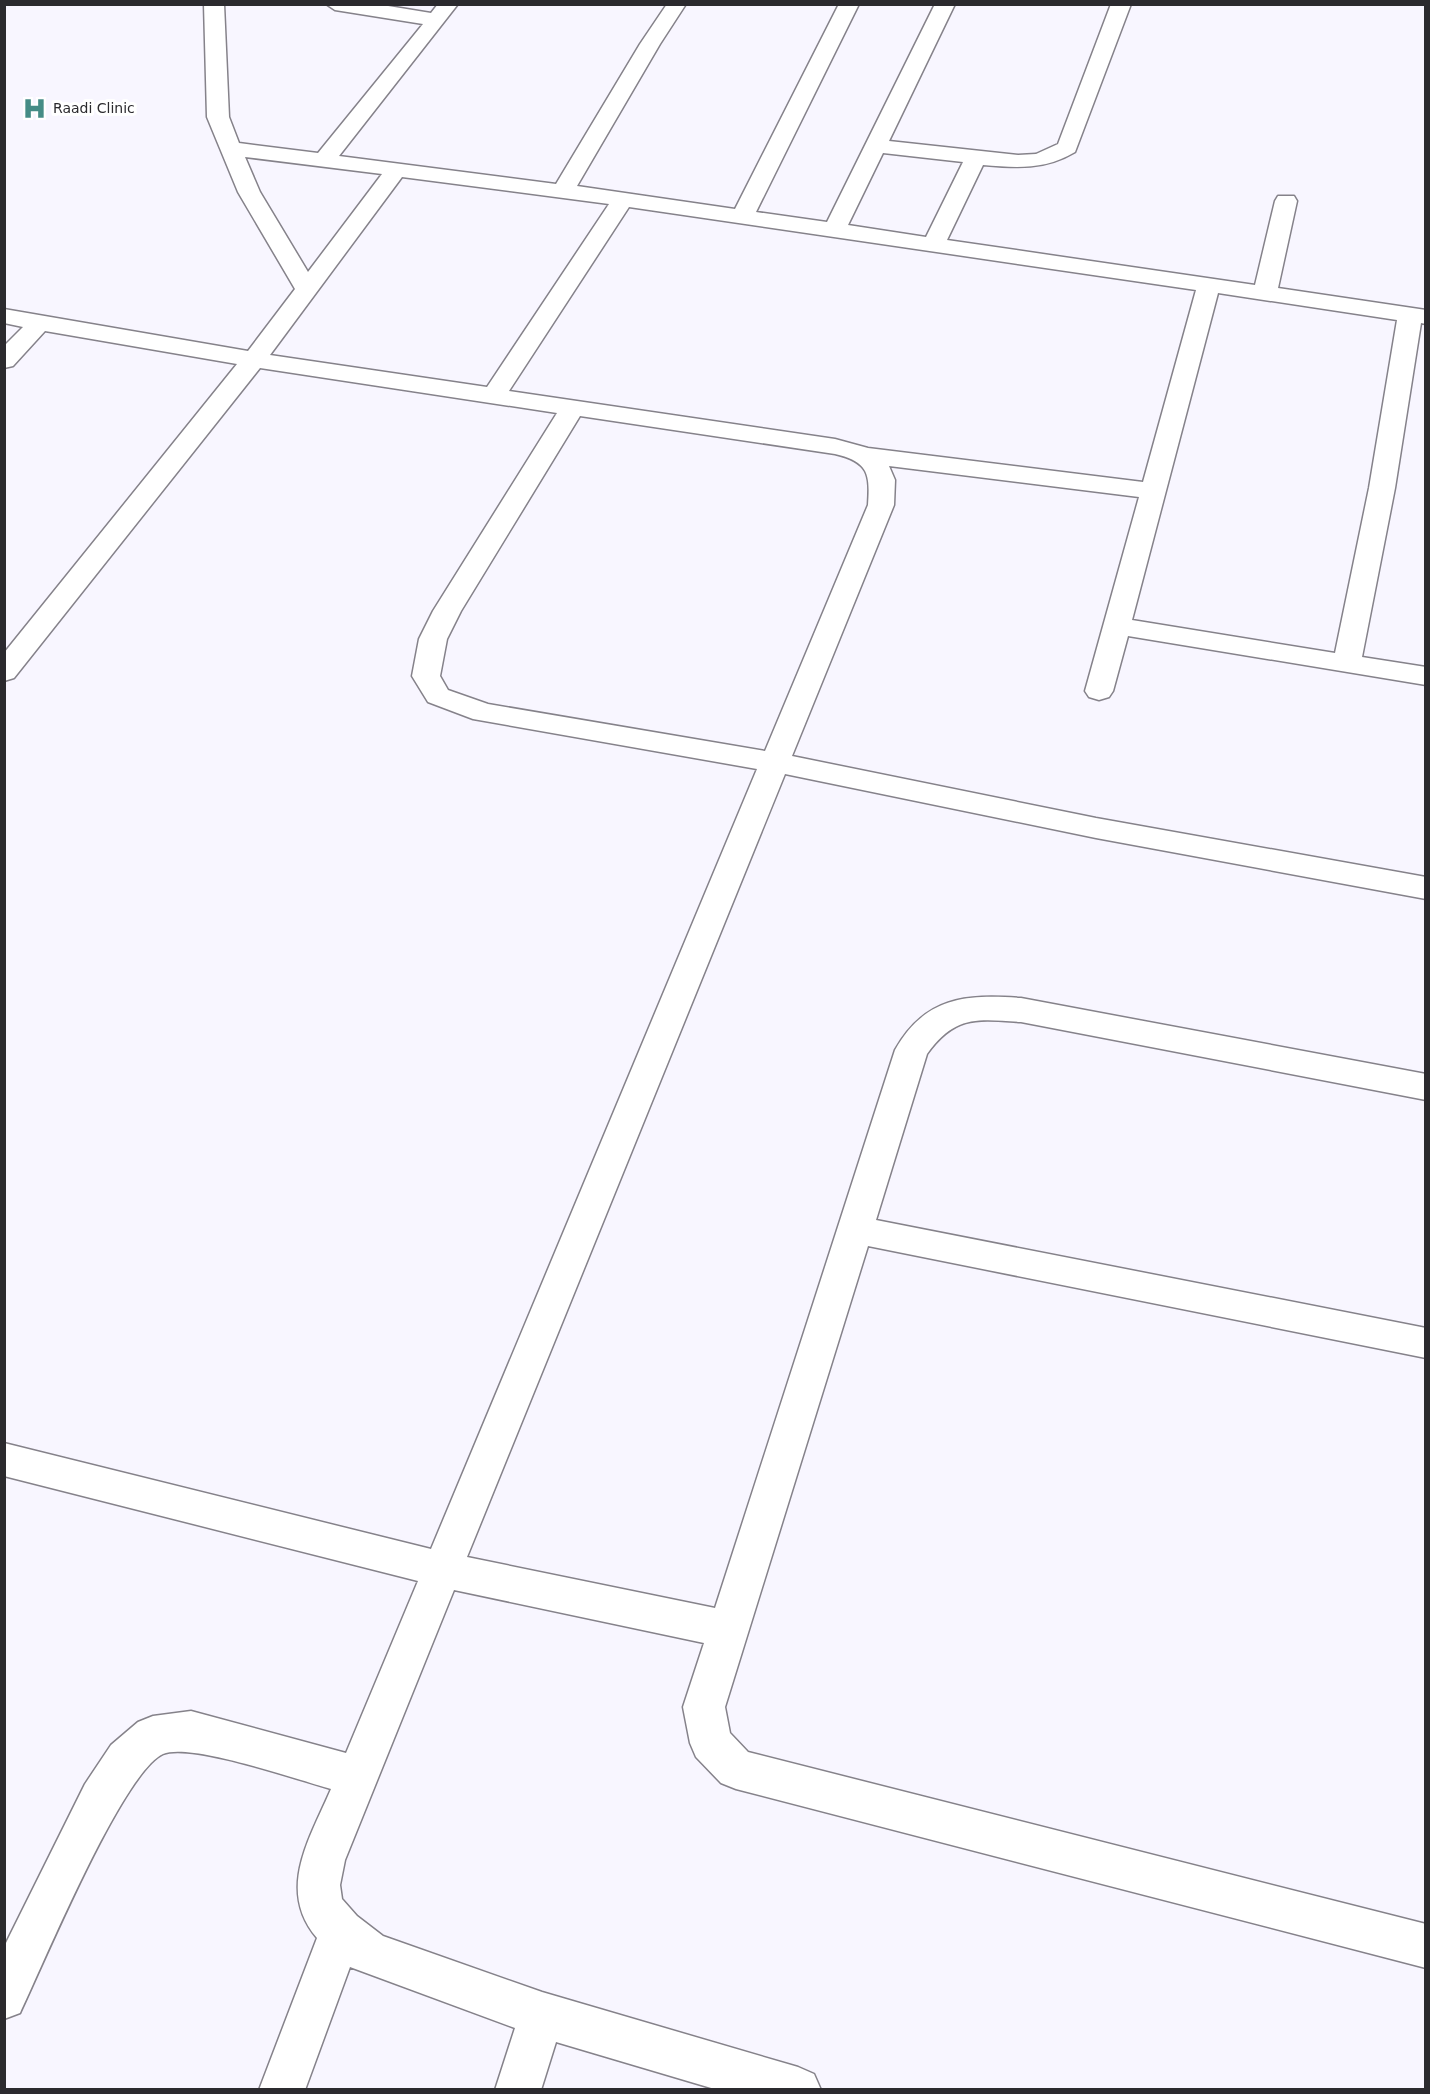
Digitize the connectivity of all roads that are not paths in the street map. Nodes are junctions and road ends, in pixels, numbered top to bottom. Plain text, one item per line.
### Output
1 (214, 4) edge
2 (335, 4) edge
3 (677, 4) edge
4 (849, 4) edge
5 (945, 4) edge
6 (1121, 4) edge
7 (444, 12) edge
8 (878, 146) junction
9 (230, 148) junction
10 (325, 159) junction
11 (975, 159) junction
12 (396, 170) junction
13 (563, 191) junction
14 (623, 199) junction
15 (1286, 201) dead end
16 (742, 217) junction
17 (834, 231) junction
18 (933, 245) junction
19 (1209, 285) junction
20 (306, 289) junction
21 (1265, 294) junction
22 (4, 316) edge
23 (1418, 316) edge
24 (39, 322) junction
25 (255, 358) junction
26 (4, 361) edge
27 (493, 397) junction
28 (573, 408) junction
29 (863, 454) junction
30 (1154, 491) junction
31 (1116, 626) junction
32 (1347, 664) junction
33 (4, 672) edge
34 (1425, 676) edge
35 (1099, 691) dead end
36 (777, 763) junction
37 (1425, 888) edge
38 (1425, 1087) edge
39 (857, 1230) junction
40 (1425, 1343) edge
41 (4, 1459) edge
42 (443, 1570) junction
43 (730, 1630) junction
44 (358, 1776) junction
45 (342, 1932) junction
46 (1425, 1946) edge
47 (4, 1997) edge
48 (542, 2014) junction
49 (282, 2090) edge
50 (518, 2090) edge
51 (798, 2090) edge

1 - 9 street
2 - 7 street
3 - 13 street
4 - 16 street
5 - 8 street
6 - 11 street
7 - 10 street
8 - 11 street
8 - 17 street
9 - 10 street
9 - 20 street
10 - 12 street
11 - 18 street
12 - 13 street
12 - 20 street
13 - 14 street
14 - 16 street
14 - 27 street
15 - 21 street
16 - 17 street
17 - 18 street
18 - 19 street
19 - 21 street
19 - 30 street
20 - 25 street
21 - 23 street
22 - 24 street
23 - 32 street
24 - 25 street
24 - 26 street
25 - 27 street
25 - 33 street
27 - 28 street
28 - 29 street
28 - 36 street
29 - 30 street
29 - 36 street
30 - 31 street
31 - 32 street
31 - 35 street
32 - 34 street
36 - 37 street
36 - 42 street
38 - 39 street
39 - 40 street
39 - 43 street
41 - 42 street
42 - 43 street
42 - 44 street
43 - 46 street
44 - 45 street
44 - 47 street
45 - 48 street
45 - 49 street
48 - 50 street
48 - 51 street

